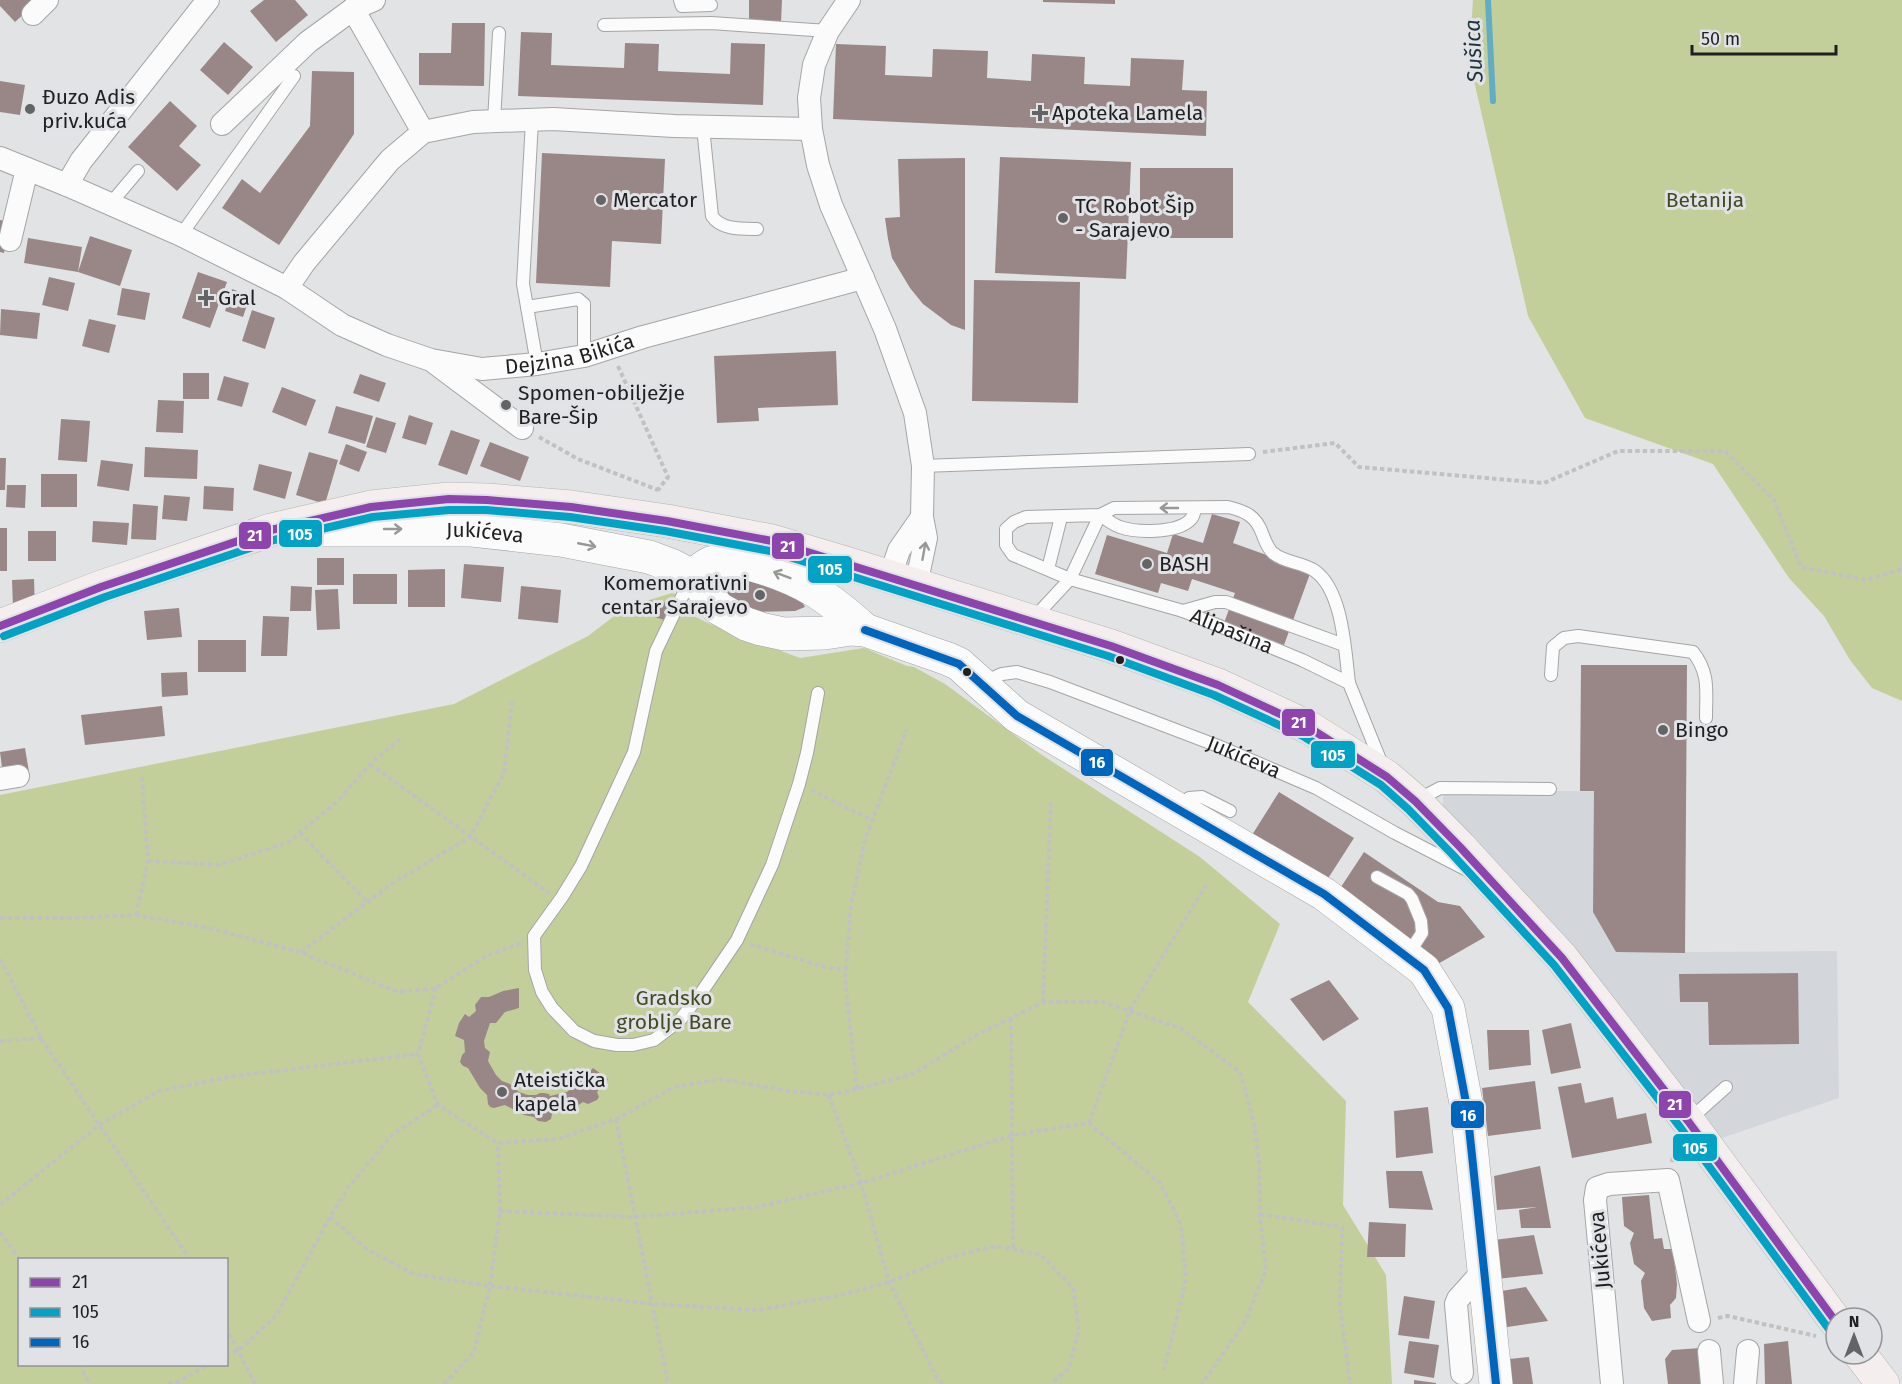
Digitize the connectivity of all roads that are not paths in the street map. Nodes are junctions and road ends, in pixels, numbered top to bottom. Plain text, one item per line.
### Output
1 (374, 0) edge
2 (680, 0) edge
3 (849, 0) edge
4 (711, 2) edge
5 (198, 4) edge
6 (353, 9) junction
7 (711, 23) junction
8 (604, 25) dead end
9 (828, 31) junction
10 (499, 33) dead end
11 (294, 76) dead end
12 (494, 121) junction
13 (532, 121) junction
14 (222, 124) dead end
15 (704, 127) junction
16 (811, 129) junction
17 (423, 132) junction
18 (0, 158) edge
19 (27, 169) junction
20 (138, 171) dead end
21 (67, 185) junction
22 (111, 203) junction
23 (757, 229) dead end
24 (181, 235) junction
25 (10, 240) dead end
26 (863, 278) junction
27 (287, 288) junction
28 (527, 307) junction
29 (584, 356) junction
30 (431, 360) junction
31 (537, 364) junction
32 (522, 428) road end
33 (1249, 454) road end
34 (923, 466) junction
35 (1195, 508) junction
36 (1100, 515) junction
37 (1061, 517) junction
38 (271, 530) junction
39 (1048, 569) junction
40 (692, 576) junction
41 (1070, 579) junction
42 (903, 581) junction
43 (1184, 612) junction
44 (1031, 621) junction
45 (0, 626) edge
46 (865, 630) junction
47 (1344, 645) junction
48 (1551, 675) dead end
49 (1348, 683) junction
50 (988, 689) junction
51 (818, 693) dead end
52 (1706, 718) dead end
53 (1387, 777) junction
54 (1550, 789) dead end
55 (1415, 801) junction
56 (1181, 811) junction
57 (1230, 811) dead end
58 (1377, 877) dead end
59 (1492, 883) junction
60 (1407, 957) junction
61 (1726, 1087) dead end
62 (1688, 1121) junction
63 (1484, 1270) junction
64 (1699, 1321) road end
65 (1824, 1323) edge
66 (1709, 1351) dead end
67 (1748, 1351) dead end
68 (1869, 1366) edge
69 (1462, 1373) dead end
70 (1882, 1383) edge
71 (1496, 1384) edge
72 (1612, 1384) edge
73 (1712, 1384) edge
74 (1746, 1384) edge

1 - 6 street
2 - 4 lane
3 - 9 street
4 - 7 lane
5 - 21 street
6 - 14 street
6 - 17 street
7 - 8 lane
7 - 9 lane
9 - 16 street
10 - 12 lane
11 - 24 lane
12 - 13 street
12 - 17 street
13 - 15 street
13 - 28 lane
15 - 16 street
15 - 23 lane
16 - 26 street
17 - 27 street
18 - 19 street, Dejzina Bikića
19 - 21 street, Dejzina Bikića
19 - 25 street
20 - 22 lane
21 - 22 street, Dejzina Bikića
22 - 24 street, Dejzina Bikića
24 - 27 street, Dejzina Bikića
26 - 29 street, Dejzina Bikića
26 - 34 street
27 - 30 street, Dejzina Bikića
28 - 29 lane
28 - 31 lane
29 - 31 street, Dejzina Bikića
30 - 31 street, Dejzina Bikića
30 - 32 street
33 - 34 lane
34 - 42 street
35 -> 36 lane
35 - 36 lane
35 - 47 lane
36 - 37 lane
36 - 41 lane
37 - 39 lane
37 - 39 lane, Alipašina
38 -> 40 street, Jukićeva
38 - 42 main road
38 - 45 main road
39 - 41 lane, Alipašina
40 - 46 street, Jukićeva
46 -> 40 street, Jukićeva
40 - 51 lane
41 - 43 lane, Alipašina
41 - 44 lane
42 - 44 main road
43 - 47 lane
43 - 49 lane, Alipašina
44 - 53 main road
46 - 50 street, Jukićeva
47 - 49 lane
48 - 52 lane
49 - 53 lane
50 - 56 street, Jukićeva
50 - 59 lane, Jukićeva
53 - 55 main road
54 - 55 lane
55 - 59 main road
56 - 57 lane
56 - 60 street, Jukićeva
58 - 60 lane
59 - 62 main road
60 - 63 street, Jukićeva
61 - 62 lane
62 - 65 main road
63 - 69 street
63 - 71 street, Jukićeva
64 - 72 street, Jukićeva
66 - 73 street
67 - 74 street
68 - 70 main road

